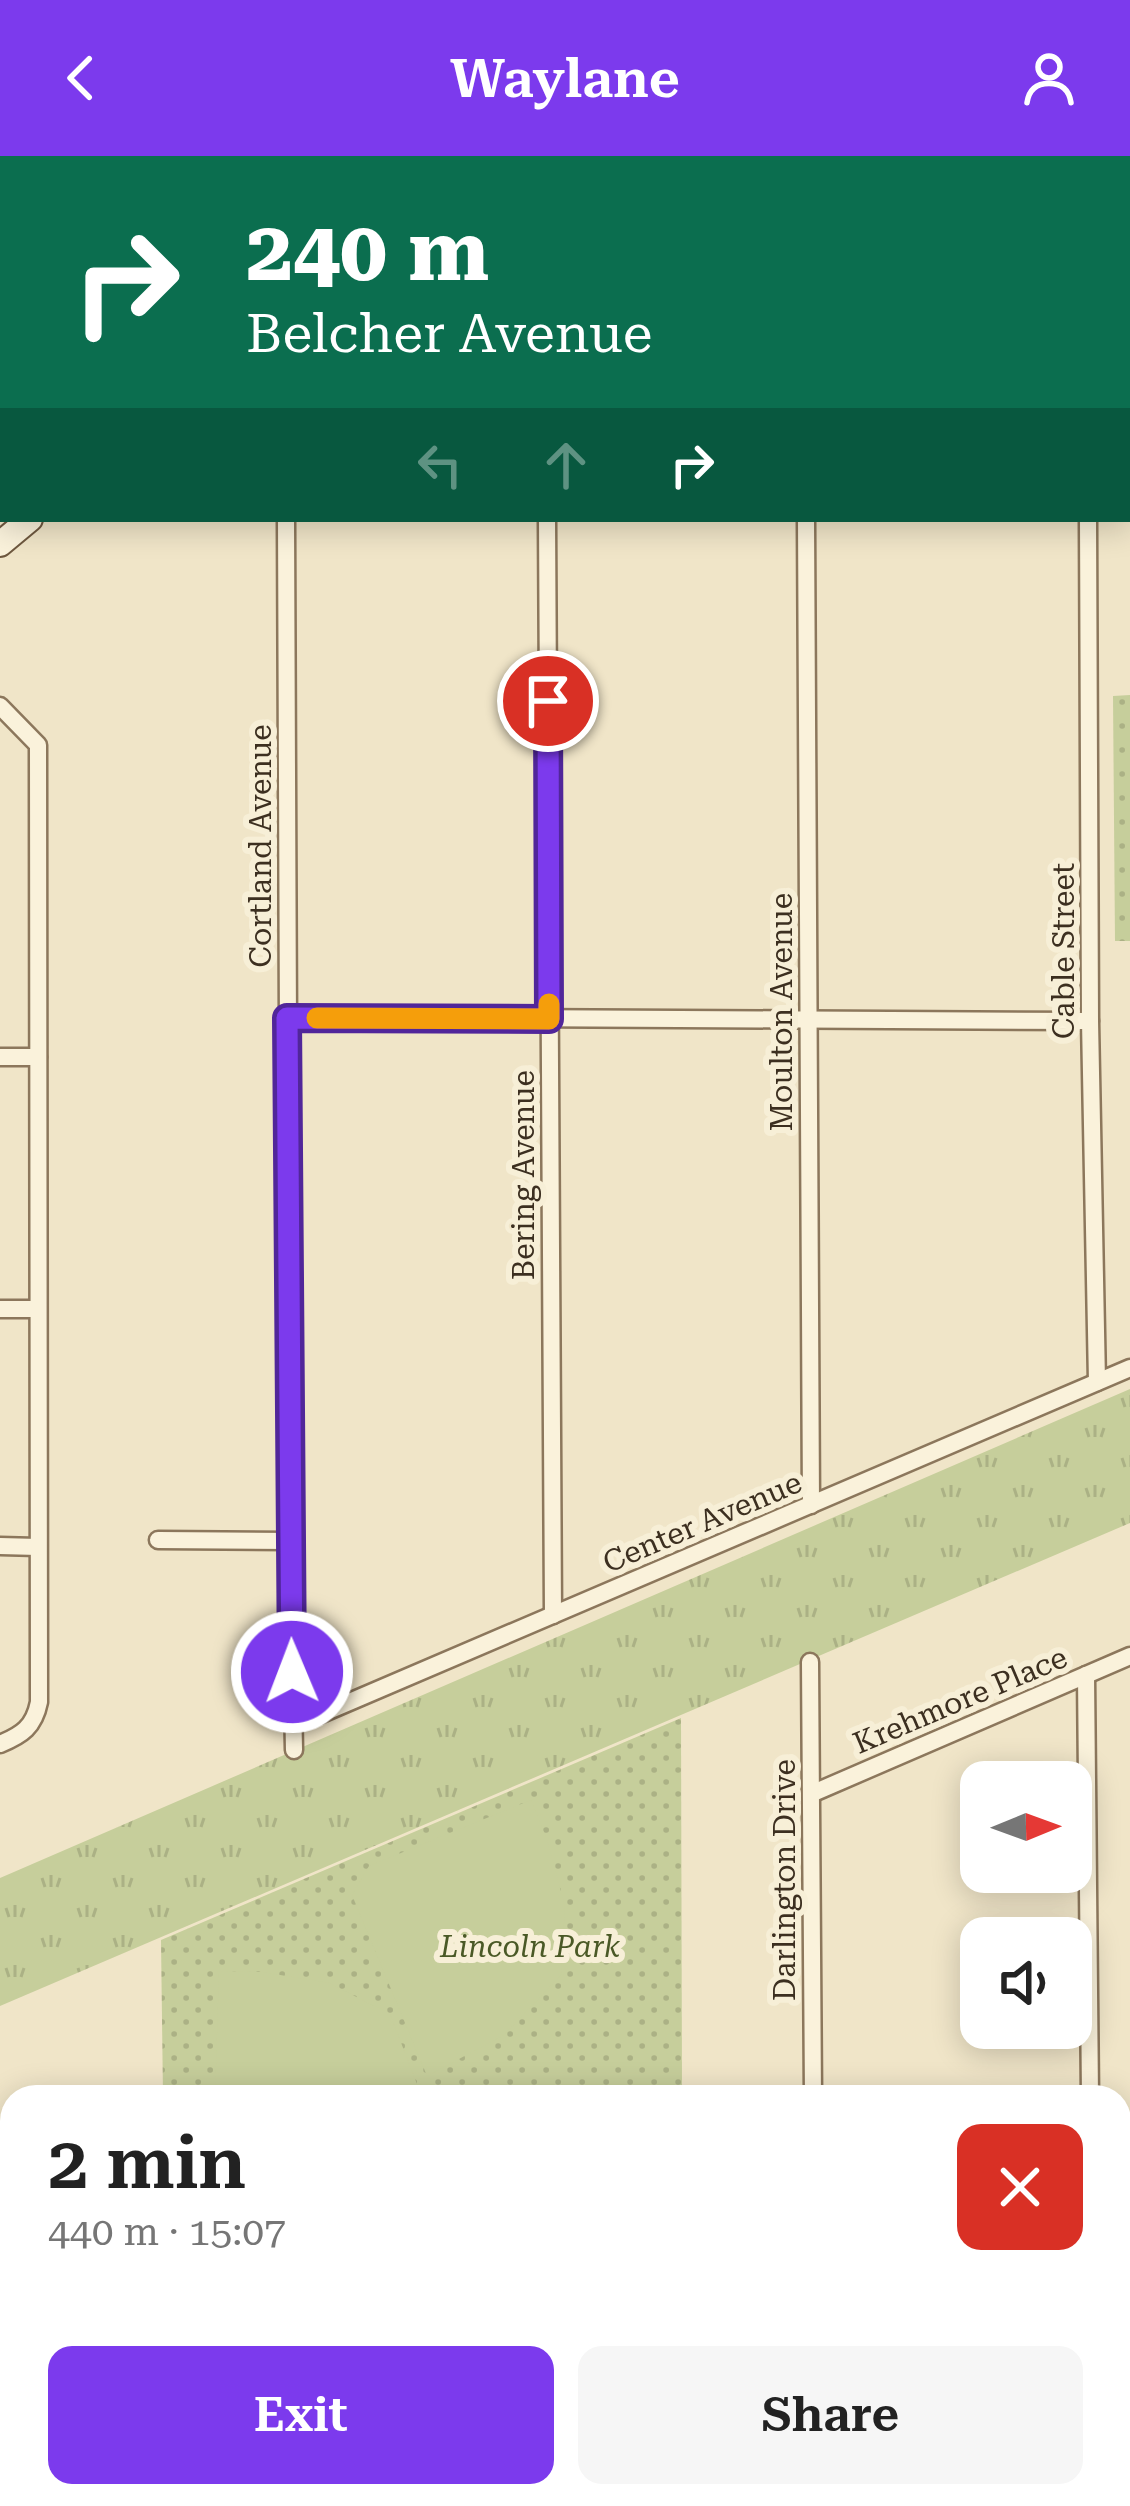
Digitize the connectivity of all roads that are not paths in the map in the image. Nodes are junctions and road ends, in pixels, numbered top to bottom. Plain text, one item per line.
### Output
1 (26, 522) edge
2 (286, 522) edge
3 (547, 522) edge
4 (806, 522) edge
5 (1088, 522) edge
6 (0, 544) edge
7 (0, 706) edge
8 (287, 1018) junction
9 (549, 1019) junction
10 (807, 1021) junction
11 (1090, 1021) junction
12 (0, 1057) edge
13 (38, 1057) junction
14 (0, 1309) edge
15 (38, 1309) junction
16 (1130, 1368) edge
17 (1097, 1382) junction
18 (811, 1505) junction
19 (158, 1540) dead end
20 (290, 1541) junction
21 (0, 1546) edge
22 (38, 1547) junction
23 (553, 1615) junction
24 (1130, 1655) edge
25 (810, 1662) dead end
26 (1087, 1675) junction
27 (293, 1716) junction
28 (0, 1744) edge
29 (294, 1750) dead end
30 (811, 1794) junction
31 (813, 2085) edge
32 (1090, 2085) edge

1 - 6 street
2 - 8 street, Cortland Avenue
3 - 9 street, Bering Avenue
4 - 10 street, Moulton Avenue
5 - 11 street, Cable Street
7 - 13 street
8 - 9 street
8 - 20 street, Cortland Avenue
9 - 10 street
9 - 23 street, Bering Avenue
10 - 11 street
10 - 18 street, Moulton Avenue
11 - 17 street, Cable Street
12 - 13 street
13 - 15 street
14 - 15 street
15 - 22 street
16 - 17 street, Center Avenue
17 - 18 street, Center Avenue
18 - 23 street, Center Avenue
19 - 20 street
20 - 27 street, Cortland Avenue
21 - 22 street
22 - 28 street
23 - 27 street, Center Avenue
24 - 26 street, Krehmore Place
25 - 30 street, Darlington Drive
26 - 30 street, Krehmore Place
26 - 32 street
27 - 29 street, Cortland Avenue
30 - 31 street, Darlington Drive

